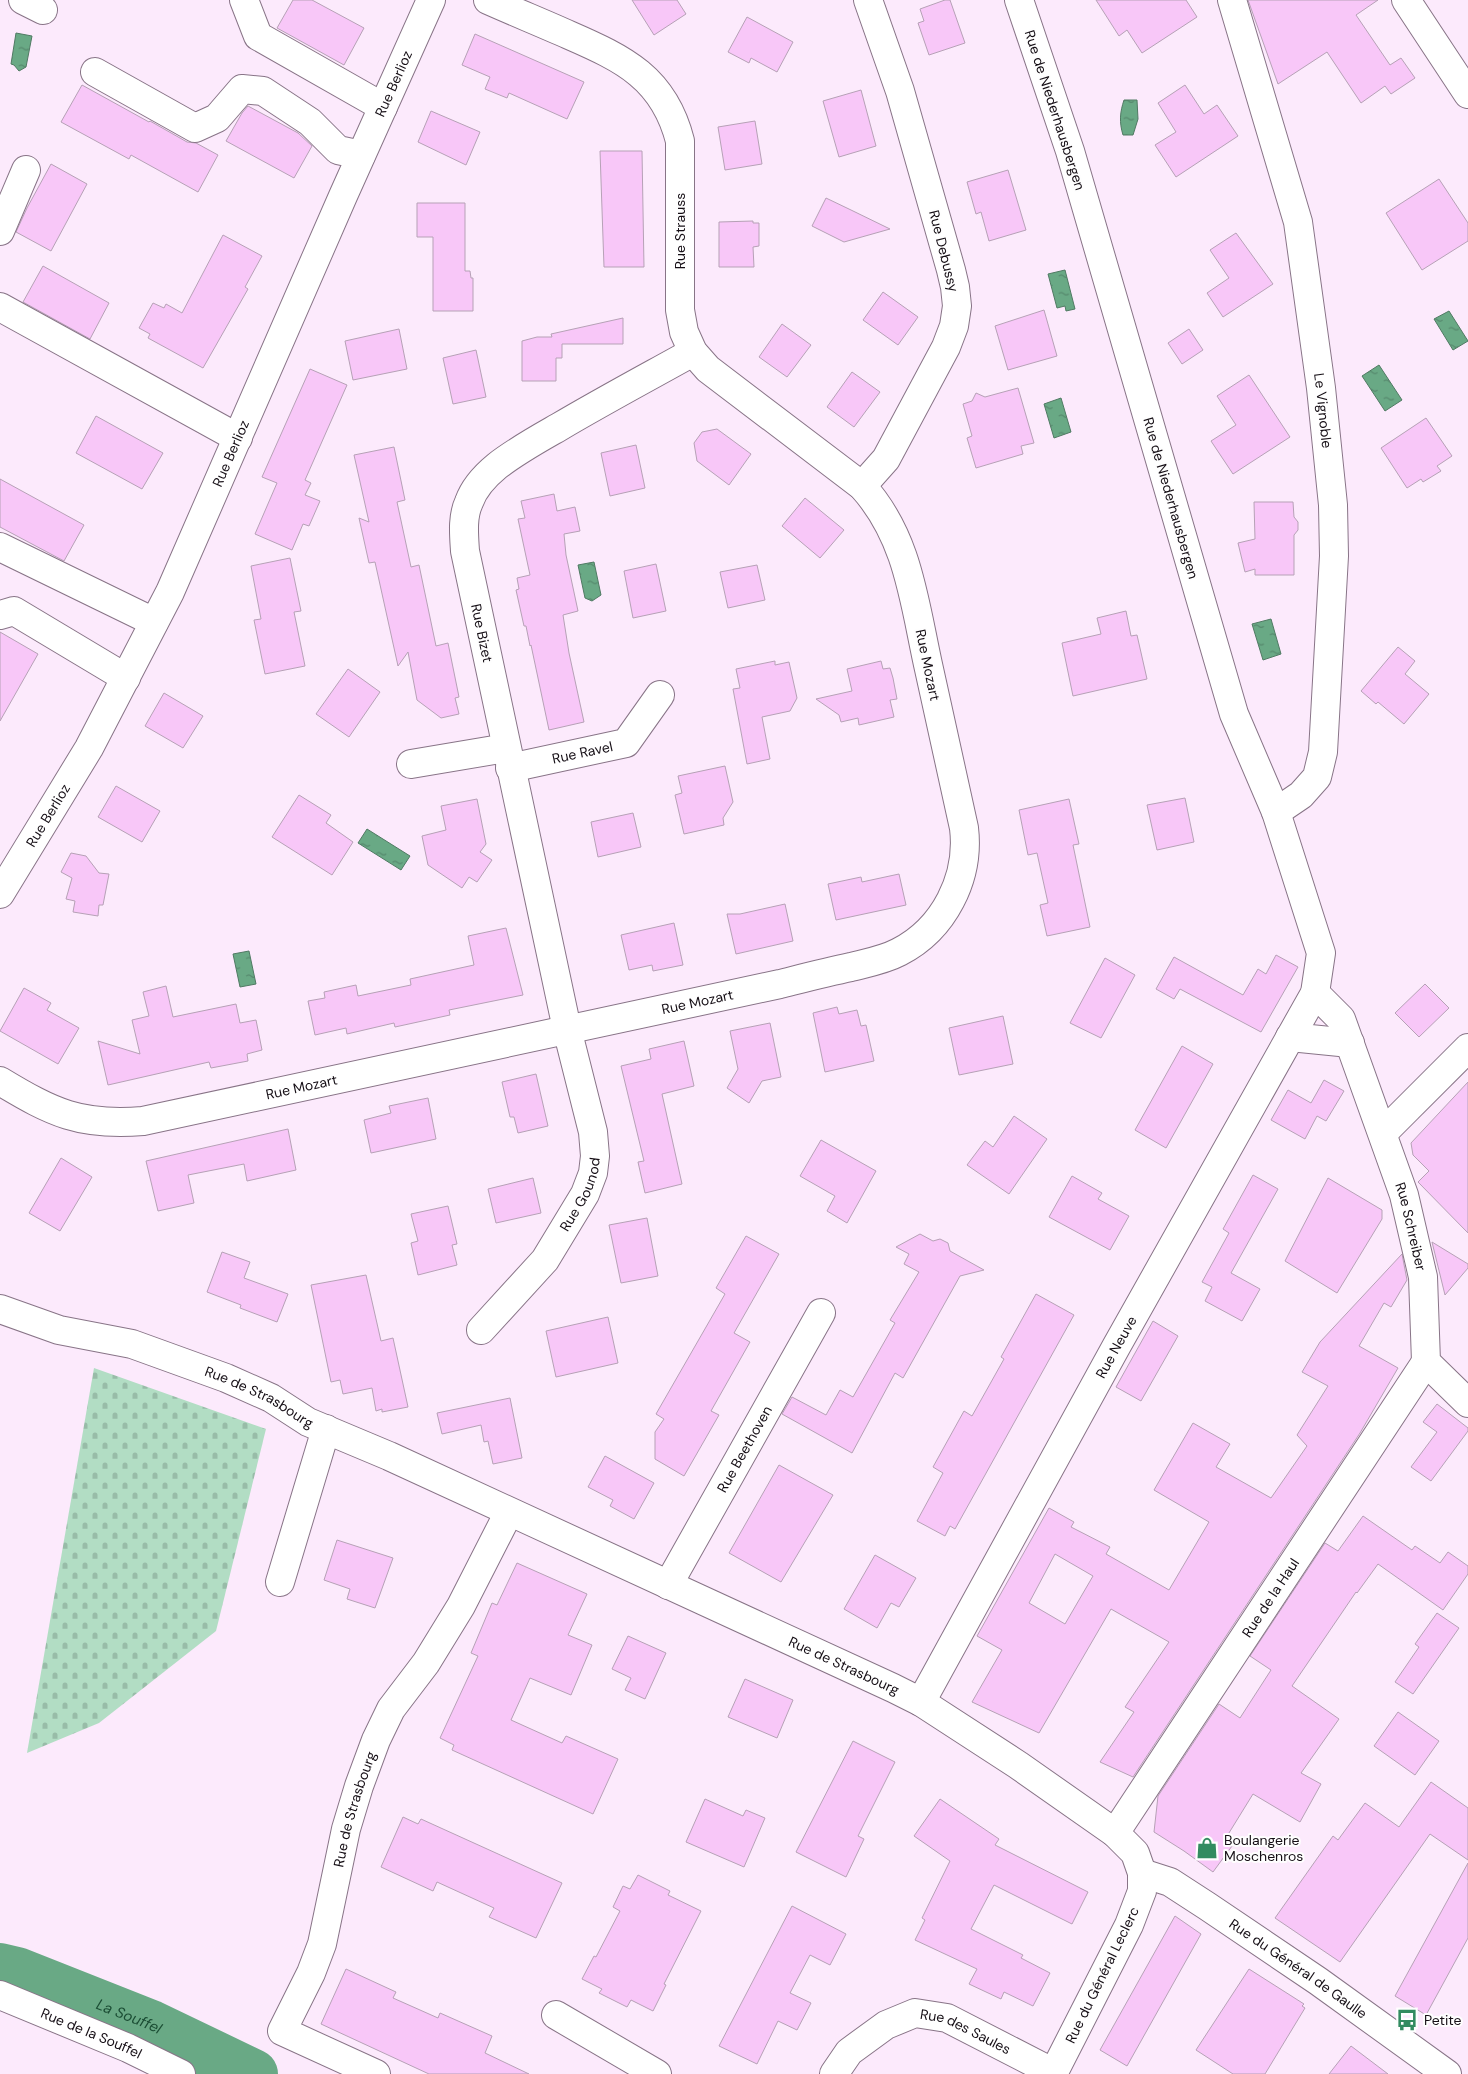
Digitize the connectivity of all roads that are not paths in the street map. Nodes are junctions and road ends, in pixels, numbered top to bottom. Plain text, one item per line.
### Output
1 (244, 0) edge
2 (431, 0) edge
3 (488, 0) edge
4 (868, 0) edge
5 (1019, 0) edge
6 (1232, 0) edge
7 (1406, 0) edge
8 (95, 72) dead end
9 (1468, 94) edge
10 (383, 107) junction
11 (361, 155) junction
12 (26, 170) dead end
13 (0, 231) edge
14 (0, 307) edge
15 (693, 352) junction
16 (238, 438) junction
17 (862, 486) junction
18 (0, 547) edge
19 (0, 615) edge
20 (154, 622) junction
21 (126, 678) junction
22 (660, 694) dead end
23 (508, 758) junction
24 (411, 764) dead end
25 (1276, 812) junction
26 (0, 894) edge
27 (1315, 993) junction
28 (567, 1029) junction
29 (1290, 1037) junction
30 (1350, 1043) junction
31 (1468, 1048) edge
32 (0, 1081) edge
33 (1383, 1133) junction
34 (0, 1309) edge
35 (821, 1313) dead end
36 (481, 1330) dead end
37 (1426, 1362) junction
38 (1468, 1402) edge
39 (326, 1430) junction
40 (509, 1512) junction
41 (280, 1582) dead end
42 (668, 1585) junction
43 (920, 1702) junction
44 (1115, 1833) junction
45 (1142, 1873) junction
46 (0, 1995) edge
47 (556, 2015) dead end
48 (1053, 2073) edge
49 (181, 2074) edge
50 (376, 2074) edge
51 (658, 2074) edge
52 (834, 2074) edge
53 (1447, 2074) edge

1 - 10 street
2 - 10 street, Rue Berlioz
3 - 15 street, Rue Strauss
4 - 17 street, Rue Debussy
5 - 25 street, Rue de Niederhausbergen
6 - 25 street, Le Vignoble
7 - 9 street
8 - 11 street
10 - 11 street, Rue Berlioz
11 - 16 street, Rue Berlioz
12 - 13 street
14 - 16 street
15 - 17 street, Rue Strauss
15 - 23 street, Rue Bizet
16 - 20 street, Rue Berlioz
17 - 28 street, Rue Mozart
18 - 20 street
19 - 21 street
20 - 21 street, Rue Berlioz
21 - 26 street, Rue Berlioz
22 - 23 street, Rue Ravel
23 - 24 street, Rue Ravel
23 - 28 street, Rue Bizet
25 - 27 street, Rue de Niederhausbergen
27 - 29 street, Rue Neuve
27 - 30 street, Rue Schreiber
28 - 32 street, Rue Mozart
28 - 36 street, Rue Gounod
29 - 30 street
29 - 43 street, Rue Neuve
30 - 33 street, Rue Schreiber
31 - 33 street
33 - 37 street, Rue Schreiber
34 - 39 street, Rue de Strasbourg
35 - 42 street, Rue Beethoven
37 - 38 street
37 - 44 street, Rue de la Haul
39 - 40 street, Rue de Strasbourg
39 - 41 street
40 - 42 street, Rue de Strasbourg
40 - 50 street, Rue de Strasbourg
42 - 43 street, Rue de Strasbourg
43 - 44 street, Rue de Strasbourg
44 - 45 street, Rue de Strasbourg
45 - 48 street, Rue du Général Leclerc
45 - 53 street, Rue du Général de Gaulle
46 - 49 street, Rue de la Souffel
47 - 51 street
48 - 52 street, Rue des Saules

